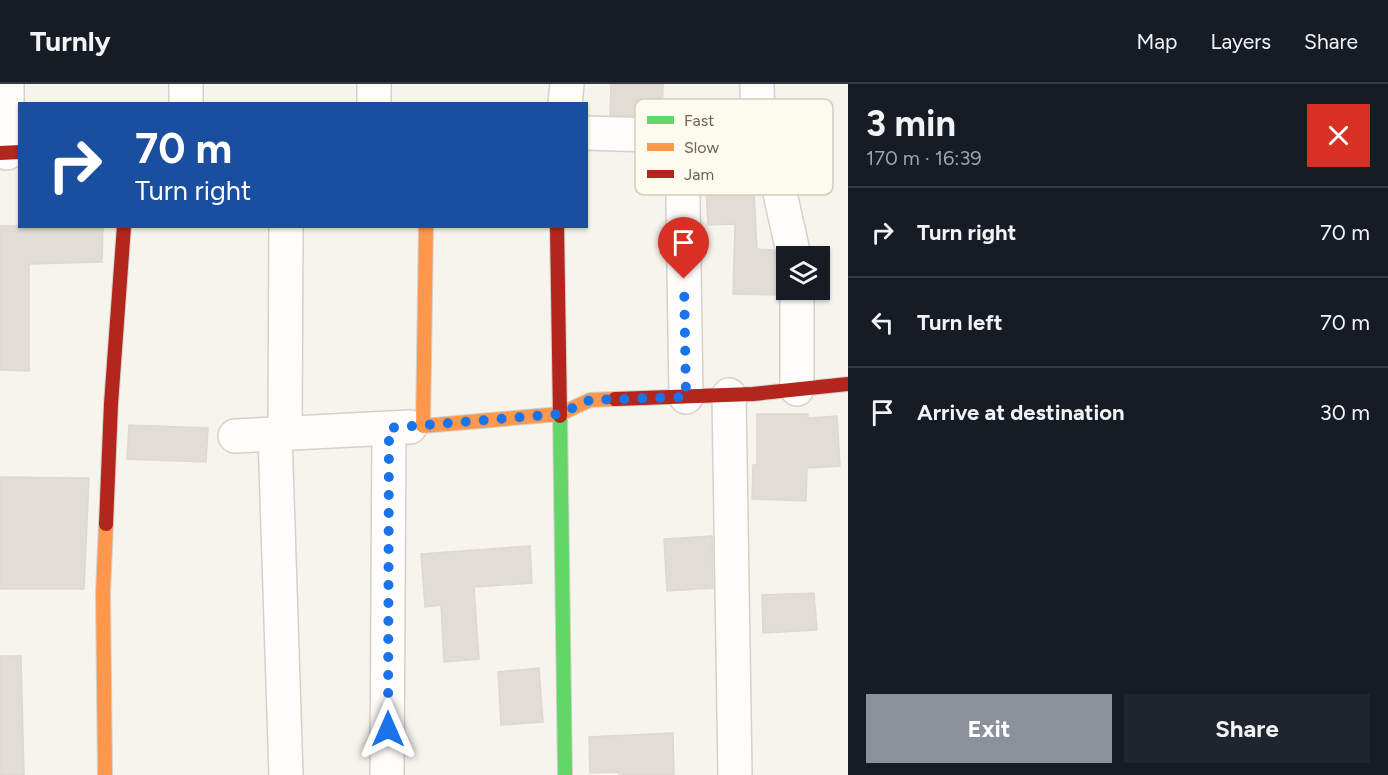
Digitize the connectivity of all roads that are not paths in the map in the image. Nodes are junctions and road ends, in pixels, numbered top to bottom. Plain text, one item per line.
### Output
1 (7, 84) edge
2 (186, 84) edge
3 (374, 84) edge
4 (567, 84) edge
5 (757, 84) edge
6 (757, 99) edge
7 (186, 102) edge
8 (374, 102) edge
9 (565, 102) edge
10 (588, 133) edge
11 (635, 135) edge
12 (9, 152) edge
13 (683, 195) edge
14 (780, 195) edge
15 (124, 228) edge
16 (286, 228) edge
17 (426, 228) edge
18 (557, 228) edge
19 (792, 246) edge
20 (797, 300) edge
21 (848, 384) edge
22 (797, 389) junction
23 (729, 395) junction
24 (686, 397) junction
25 (560, 414) junction
26 (423, 426) junction
27 (389, 428) junction
28 (280, 434) junction
29 (235, 436) dead end
30 (105, 775) edge
31 (286, 775) edge
32 (387, 775) edge
33 (565, 775) edge
34 (735, 775) edge

1 - 12 street
2 - 7 street
3 - 8 street
4 - 9 street
5 - 6 street
10 - 11 street
13 - 24 street
14 - 19 street
15 - 30 street
16 - 28 street
17 - 26 street
18 - 25 street
20 - 22 street
21 - 22 street
22 - 23 street
23 - 24 street
23 - 34 street
24 - 25 street
25 - 26 street
25 - 33 street
26 - 27 street
27 - 28 street
27 - 32 street
28 - 29 street
28 - 31 street

